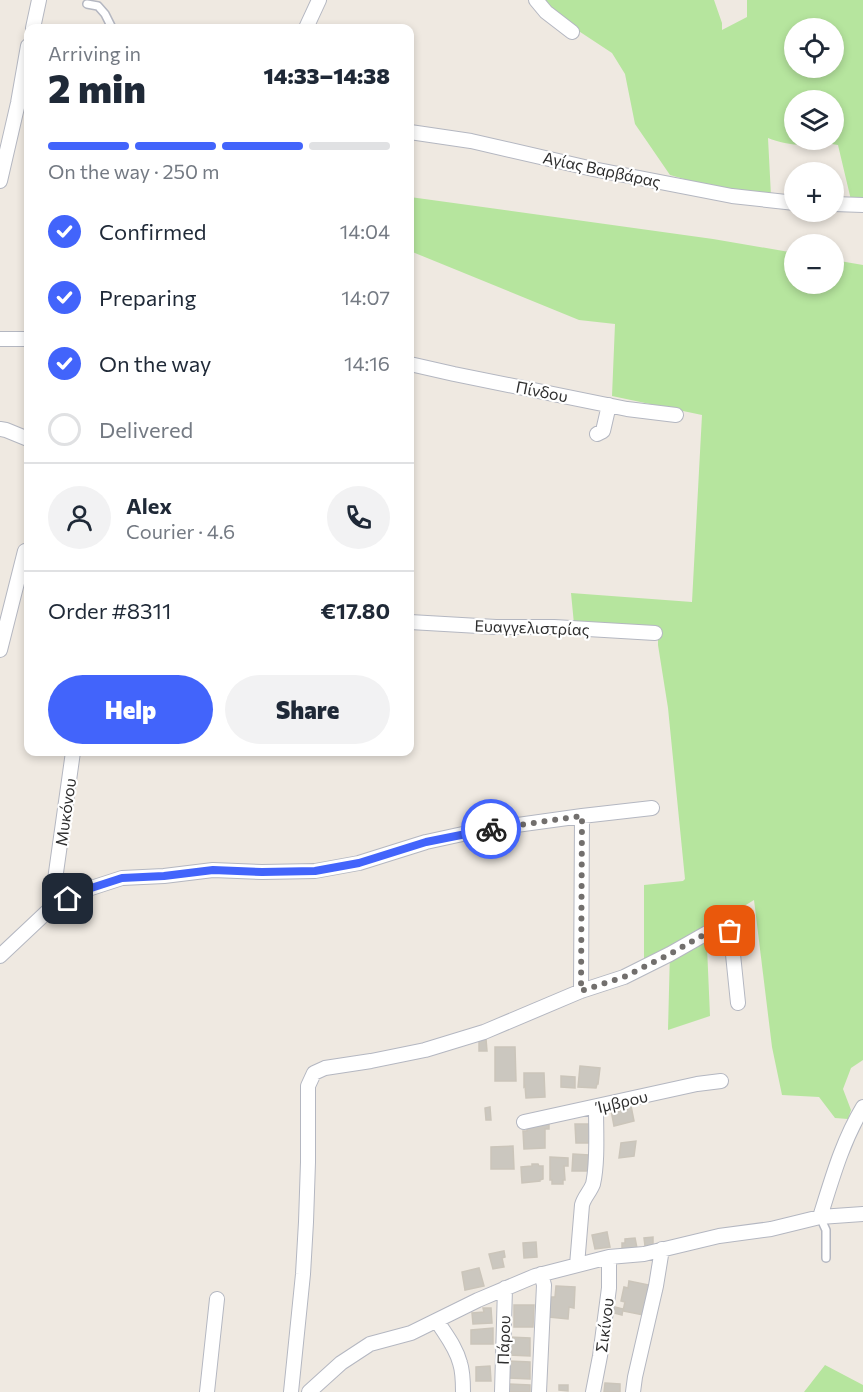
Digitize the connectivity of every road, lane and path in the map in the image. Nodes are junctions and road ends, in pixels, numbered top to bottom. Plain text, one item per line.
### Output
1 (39, 0) edge
2 (319, 0) edge
3 (536, 0) edge
4 (87, 4) dead end
5 (34, 24) edge
6 (110, 24) edge
7 (308, 24) edge
8 (572, 32) dead end
9 (24, 69) edge
10 (414, 133) edge
11 (0, 181) edge
12 (784, 202) edge
13 (844, 204) edge
14 (863, 205) edge
15 (0, 339) edge
16 (24, 339) edge
17 (414, 365) edge
18 (609, 405) junction
19 (676, 415) dead end
20 (0, 429) edge
21 (597, 434) dead end
22 (24, 437) edge
23 (24, 556) edge
24 (414, 622) edge
25 (655, 633) dead end
26 (0, 650) edge
27 (72, 756) edge
28 (652, 808) dead end
29 (582, 816) junction
30 (51, 908) junction
31 (0, 956) edge
32 (581, 991) junction
33 (738, 1003) dead end
34 (721, 1081) dead end
35 (596, 1107) junction
36 (863, 1107) edge
37 (524, 1122) dead end
38 (863, 1215) edge
39 (820, 1218) junction
40 (662, 1249) junction
41 (609, 1257) junction
42 (826, 1258) dead end
43 (577, 1265) junction
44 (541, 1274) junction
45 (505, 1288) junction
46 (217, 1299) dead end
47 (437, 1321) junction
48 (207, 1392) edge
49 (291, 1392) edge
50 (309, 1392) edge
51 (463, 1392) edge
52 (502, 1392) edge
53 (539, 1392) edge
54 (593, 1392) edge
55 (633, 1392) edge

1 - 5 street
2 - 7 street
3 - 8 street
4 - 6 lane
9 - 11 street
10 - 12 street, Αγίας Βαρβάρας
13 - 14 street
15 - 16 street
17 - 18 street, Πίνδου
18 - 19 street, Πίνδου
18 - 21 street
20 - 22 street
23 - 26 street
24 - 25 street, Ευαγγελιστρίας
27 - 30 street, Μυκόνου
28 - 29 street
29 - 30 street
29 - 32 street
30 - 31 street
32 - 33 street
32 - 49 street
34 - 35 street, Ίμβρου
35 - 37 street, Ίμβρου
35 - 43 street
36 - 39 street
38 - 39 street
39 - 40 street
39 - 42 lane
40 - 41 street
40 - 55 street
41 - 43 street
41 - 54 street, Σικίνου
43 - 44 street
44 - 45 street
44 - 53 street
45 - 47 street
45 - 52 street, Πάρου
46 - 48 street
47 - 50 street
47 - 51 street

